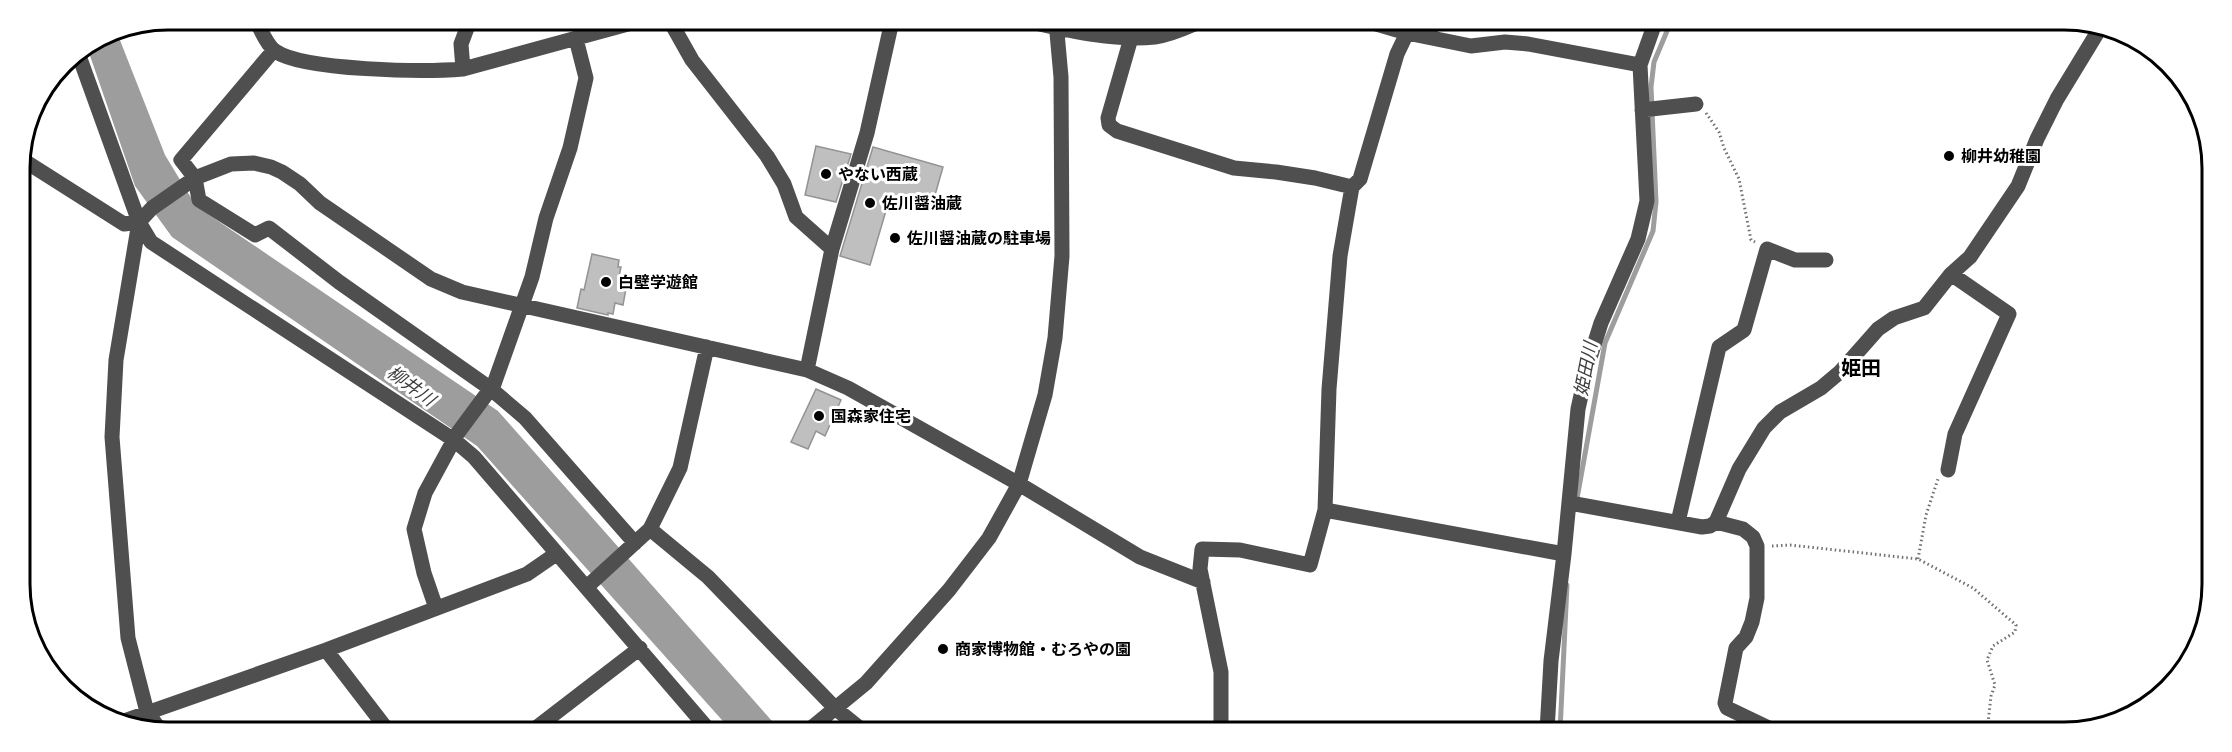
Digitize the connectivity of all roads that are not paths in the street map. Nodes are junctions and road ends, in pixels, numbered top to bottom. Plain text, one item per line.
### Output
1 (262, 30) edge
2 (466, 30) edge
3 (608, 30) edge
4 (675, 30) edge
5 (890, 30) edge
6 (1055, 30) edge
7 (1084, 30) edge
8 (1134, 30) edge
9 (1181, 30) edge
10 (1397, 30) edge
11 (1431, 30) edge
12 (1652, 30) edge
13 (1407, 33) junction
14 (2096, 34) edge
15 (1131, 38) junction
16 (576, 39) junction
17 (274, 50) junction
18 (81, 62) edge
19 (1640, 65) junction
20 (463, 69) junction
21 (1696, 104) road end
22 (1642, 110) junction
23 (30, 164) edge
24 (190, 180) junction
25 (1352, 188) junction
26 (139, 222) junction
27 (832, 249) junction
28 (1826, 260) dead end
29 (1951, 274) junction
30 (520, 305) junction
31 (707, 347) junction
32 (807, 370) junction
33 (489, 392) junction
34 (455, 437) junction
35 (1943, 473) road end
36 (1019, 484) junction
37 (1570, 503) junction
38 (1325, 510) junction
39 (1678, 522) junction
40 (1716, 522) junction
41 (650, 529) junction
42 (630, 547) junction
43 (556, 554) junction
44 (1564, 554) junction
45 (1203, 582) junction
46 (588, 585) junction
47 (436, 608) junction
48 (640, 648) junction
49 (326, 650) junction
50 (836, 709) junction
51 (147, 712) junction
52 (134, 717) edge
53 (154, 721) edge
54 (381, 722) edge
55 (544, 722) edge
56 (702, 722) edge
57 (819, 722) edge
58 (852, 722) edge
59 (1221, 722) edge
60 (1548, 722) edge
61 (1756, 722) edge

1 - 17 street
2 - 20 street
3 - 16 street
4 - 27 street
5 - 27 street
6 - 36 street
7 - 15 street
8 - 15 street
9 - 15 street
10 - 13 street
11 - 13 street
11 - 19 street
12 - 19 street
13 - 25 street
14 - 29 street
15 - 25 street
16 - 20 street
16 - 30 street
17 - 20 street
17 - 24 street
18 - 26 street
19 - 22 street
21 - 22 street
22 - 37 street
23 - 26 street
24 - 26 street
24 - 30 street
24 - 33 street
25 - 38 street
26 - 34 street
26 - 51 street
27 - 32 street
28 - 39 street
29 - 35 street
29 - 40 street
30 - 31 street
30 - 33 street
31 - 32 street
31 - 41 street
32 - 36 street
33 - 34 street
33 - 42 street
34 - 43 street
34 - 47 street
36 - 45 street
36 - 50 street
37 - 39 street
37 - 44 street
38 - 44 street
38 - 45 street
39 - 40 street
40 - 61 street
41 - 42 street
41 - 50 street
42 - 46 street
43 - 46 street
43 - 47 street
44 - 60 street
45 - 59 street
46 - 48 street
47 - 49 street
48 - 55 street
48 - 56 street
49 - 51 street
49 - 54 street
50 - 57 street
50 - 58 street
51 - 52 street
51 - 53 street

